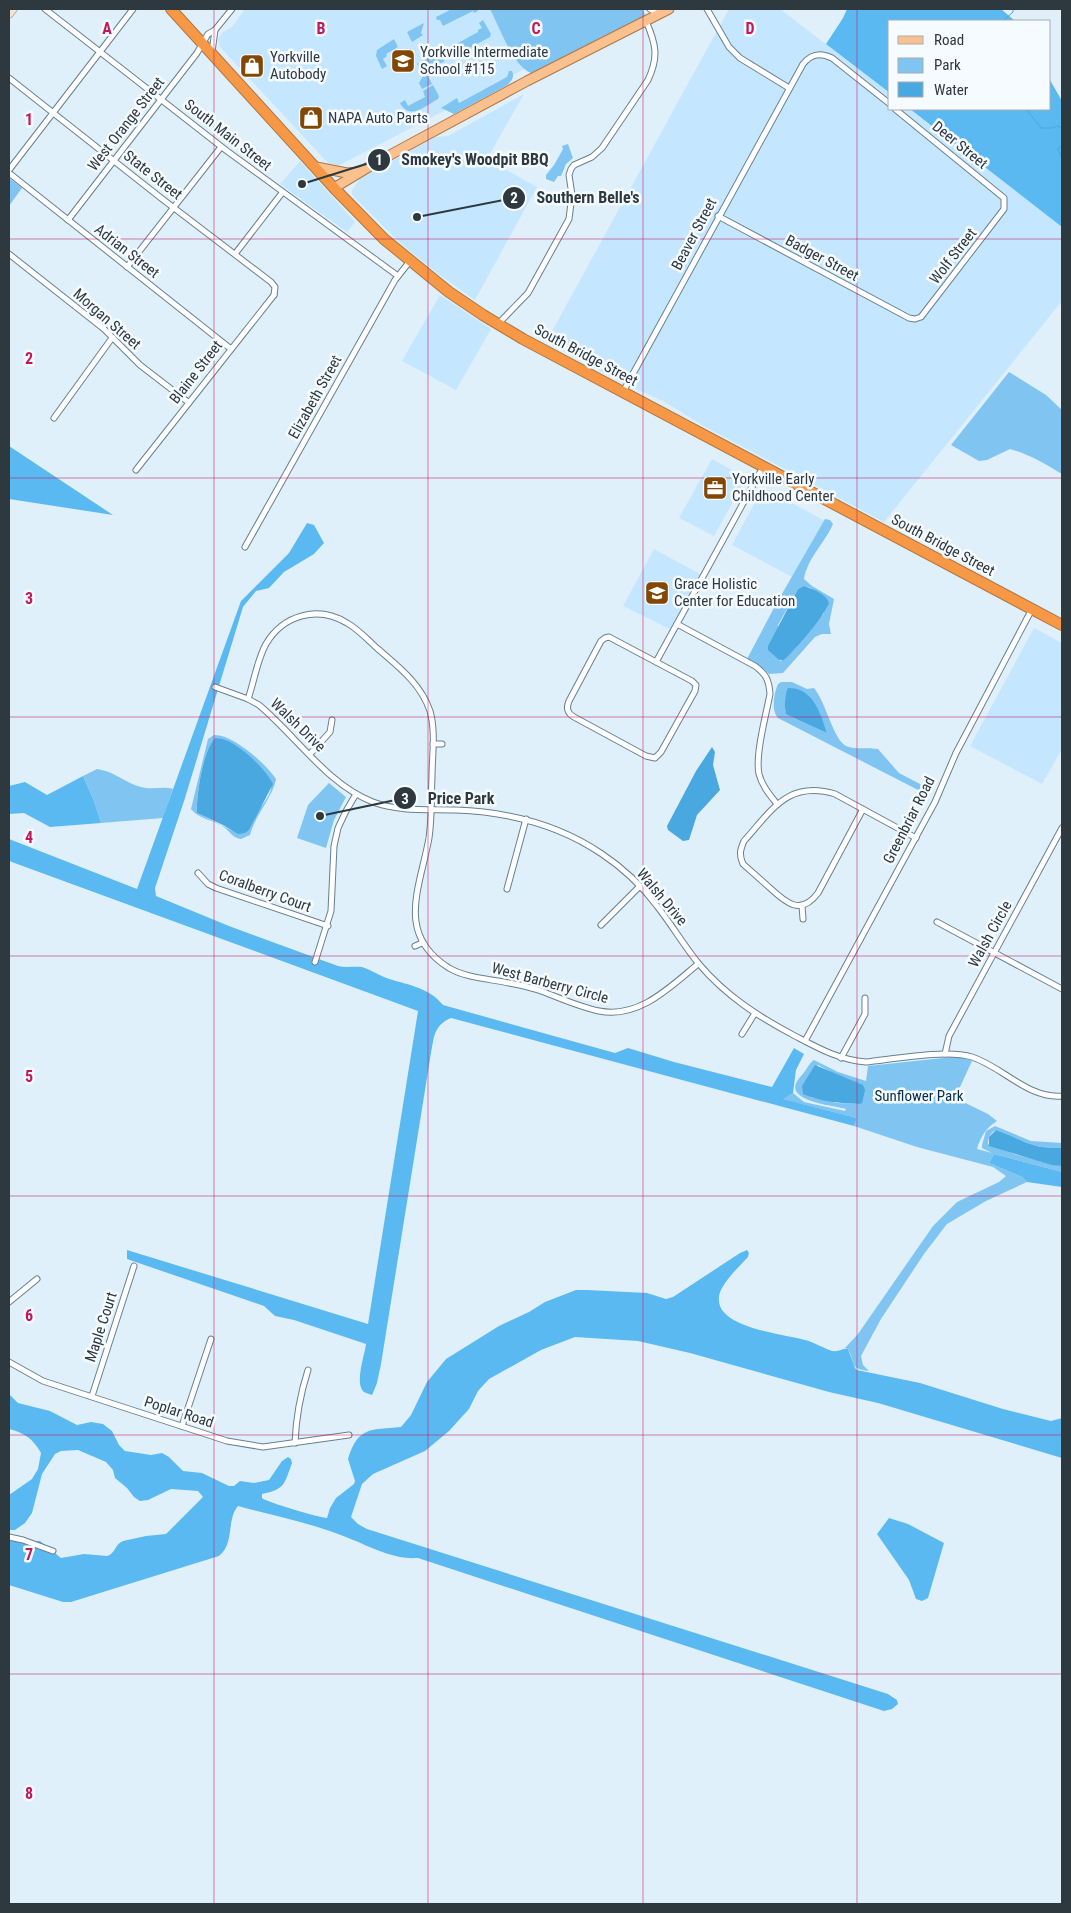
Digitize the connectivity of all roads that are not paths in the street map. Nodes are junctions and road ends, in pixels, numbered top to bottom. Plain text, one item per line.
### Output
1 (13, 9) edge
2 (45, 9) edge
3 (133, 9) edge
4 (171, 9) edge
5 (232, 9) edge
6 (650, 9) edge
7 (669, 9) edge
8 (707, 9) edge
9 (9, 14) edge
10 (659, 14) junction
11 (646, 21) junction
12 (215, 30) junction
13 (203, 43) junction
14 (100, 52) junction
15 (212, 53) junction
16 (9, 78) edge
17 (789, 88) junction
18 (162, 99) junction
19 (888, 102) edge
20 (896, 110) edge
21 (53, 113) junction
22 (221, 147) junction
23 (113, 160) junction
24 (316, 166) junction
25 (9, 172) edge
26 (362, 172) junction
27 (334, 188) junction
28 (282, 193) junction
29 (1005, 204) joint
30 (174, 208) junction
31 (718, 216) junction
32 (68, 220) junction
33 (9, 254) edge
34 (235, 254) junction
35 (410, 261) junction
36 (127, 267) junction
37 (398, 276) junction
38 (277, 296) joint
39 (915, 319) joint
40 (498, 324) junction
41 (112, 338) junction
42 (231, 348) junction
43 (623, 392) junction
44 (188, 402) junction
45 (54, 418) dead end
46 (763, 467) junction
47 (136, 470) dead end
48 (245, 547) dead end
49 (1032, 609) junction
50 (677, 624) junction
51 (1062, 625) edge
52 (656, 662) junction
53 (214, 687) dead end
54 (248, 699) junction
55 (332, 720) dead end
56 (433, 744) junction
57 (442, 744) dead end
58 (310, 754) junction
59 (356, 794) junction
60 (777, 804) junction
61 (431, 809) junction
62 (863, 809) junction
63 (526, 819) junction
64 (1062, 828) edge
65 (916, 838) junction
66 (198, 873) dead end
67 (640, 886) junction
68 (507, 889) dead end
69 (802, 906) junction
70 (803, 919) dead end
71 (937, 922) dead end
72 (601, 925) dead end
73 (328, 926) junction
74 (422, 943) junction
75 (415, 946) dead end
76 (994, 953) junction
77 (315, 962) dead end
78 (698, 964) junction
79 (1062, 989) edge
80 (865, 998) dead end
81 (755, 1014) junction
82 (742, 1034) dead end
83 (805, 1041) junction
84 (945, 1054) junction
85 (842, 1058) junction
86 (1062, 1096) edge
87 (134, 1266) dead end
88 (37, 1279) dead end
89 (9, 1302) edge
90 (211, 1339) dead end
91 (9, 1362) edge
92 (308, 1370) dead end
93 (92, 1396) junction
94 (182, 1426) junction
95 (349, 1435) dead end
96 (295, 1443) junction
97 (9, 1537) edge
98 (53, 1551) dead end

1 - 9 street
2 - 14 street, South Main Street
3 - 14 street
4 - 13 highway, South Bridge Street
5 - 12 street, West Orange Street
6 - 10 street
7 - 10 main road
8 - 17 street
10 - 11 main road
11 - 26 main road
11 - 40 street
12 - 13 street, West Orange Street
12 - 15 street
13 - 15 highway, South Bridge Street
13 - 18 street, West Orange Street
14 - 18 street, South Main Street
14 - 21 street
15 - 24 highway, South Bridge Street
16 - 21 street, State Street
17 - 19 street
17 - 31 street, Beaver Street
18 - 22 street, South Main Street
18 - 23 street, West Orange Street
20 - 29 street, Deer Street
21 - 23 street, State Street
21 - 25 street
22 - 28 street, South Main Street
22 - 30 street
23 - 30 street, State Street
23 - 32 street, West Orange Street
24 - 26 main road
24 - 27 highway, South Bridge Street
25 - 32 street, Adrian Street
26 - 27 main road
27 - 35 highway, South Bridge Street
28 - 34 street
28 - 37 street, South Main Street
29 - 39 street, Wolf Street
30 - 34 street, State Street
30 - 36 street
31 - 39 street, Badger Street
31 - 43 street, Beaver Street
32 - 36 street, Adrian Street
33 - 41 street, Morgan Street
34 - 38 street, State Street
35 - 37 street, Elizabeth Street
35 - 40 highway, South Bridge Street
36 - 42 street, Adrian Street
37 - 48 street, Elizabeth Street
38 - 42 street, Blaine Street
40 - 43 highway, South Bridge Street
41 - 44 street, Morgan Street
41 - 45 street
42 - 44 street, Blaine Street
43 - 46 highway, South Bridge Street
44 - 47 street, Blaine Street
46 - 49 highway, South Bridge Street
46 - 50 street
49 - 51 highway, South Bridge Street
49 - 65 street, Greenbriar Road
50 - 52 street
50 - 60 street
52 - 52 street
53 - 54 street, Walsh Drive
54 - 56 street
54 - 58 street, Walsh Drive
55 - 58 street
56 - 57 street
56 - 61 street
58 - 59 street, Walsh Drive
59 - 61 street, Walsh Drive
59 - 73 street
60 - 62 street
60 - 69 street
61 - 63 street, Walsh Drive
61 - 74 street
62 - 65 street
62 - 69 street
63 - 67 street, Walsh Drive
63 - 68 street
64 - 76 street, Walsh Circle
65 - 83 street, Greenbriar Road
66 - 73 street, Coralberry Court
67 - 72 street
67 - 78 street, Walsh Drive
69 - 70 street
71 - 76 street
73 - 77 street
74 - 75 street
74 - 78 street, West Barberry Circle
76 - 79 street
76 - 84 street, Walsh Circle
78 - 81 street, Walsh Drive
80 - 85 street
81 - 82 street
81 - 83 street, Walsh Drive
83 - 85 street, Walsh Drive
84 - 85 street, Walsh Drive
84 - 86 street, Walsh Drive
87 - 93 street, Maple Court
88 - 89 street
90 - 94 street
91 - 93 street, Poplar Road
92 - 96 street
93 - 94 street, Poplar Road
94 - 96 street, Poplar Road
95 - 96 street, Poplar Road
97 - 98 street

